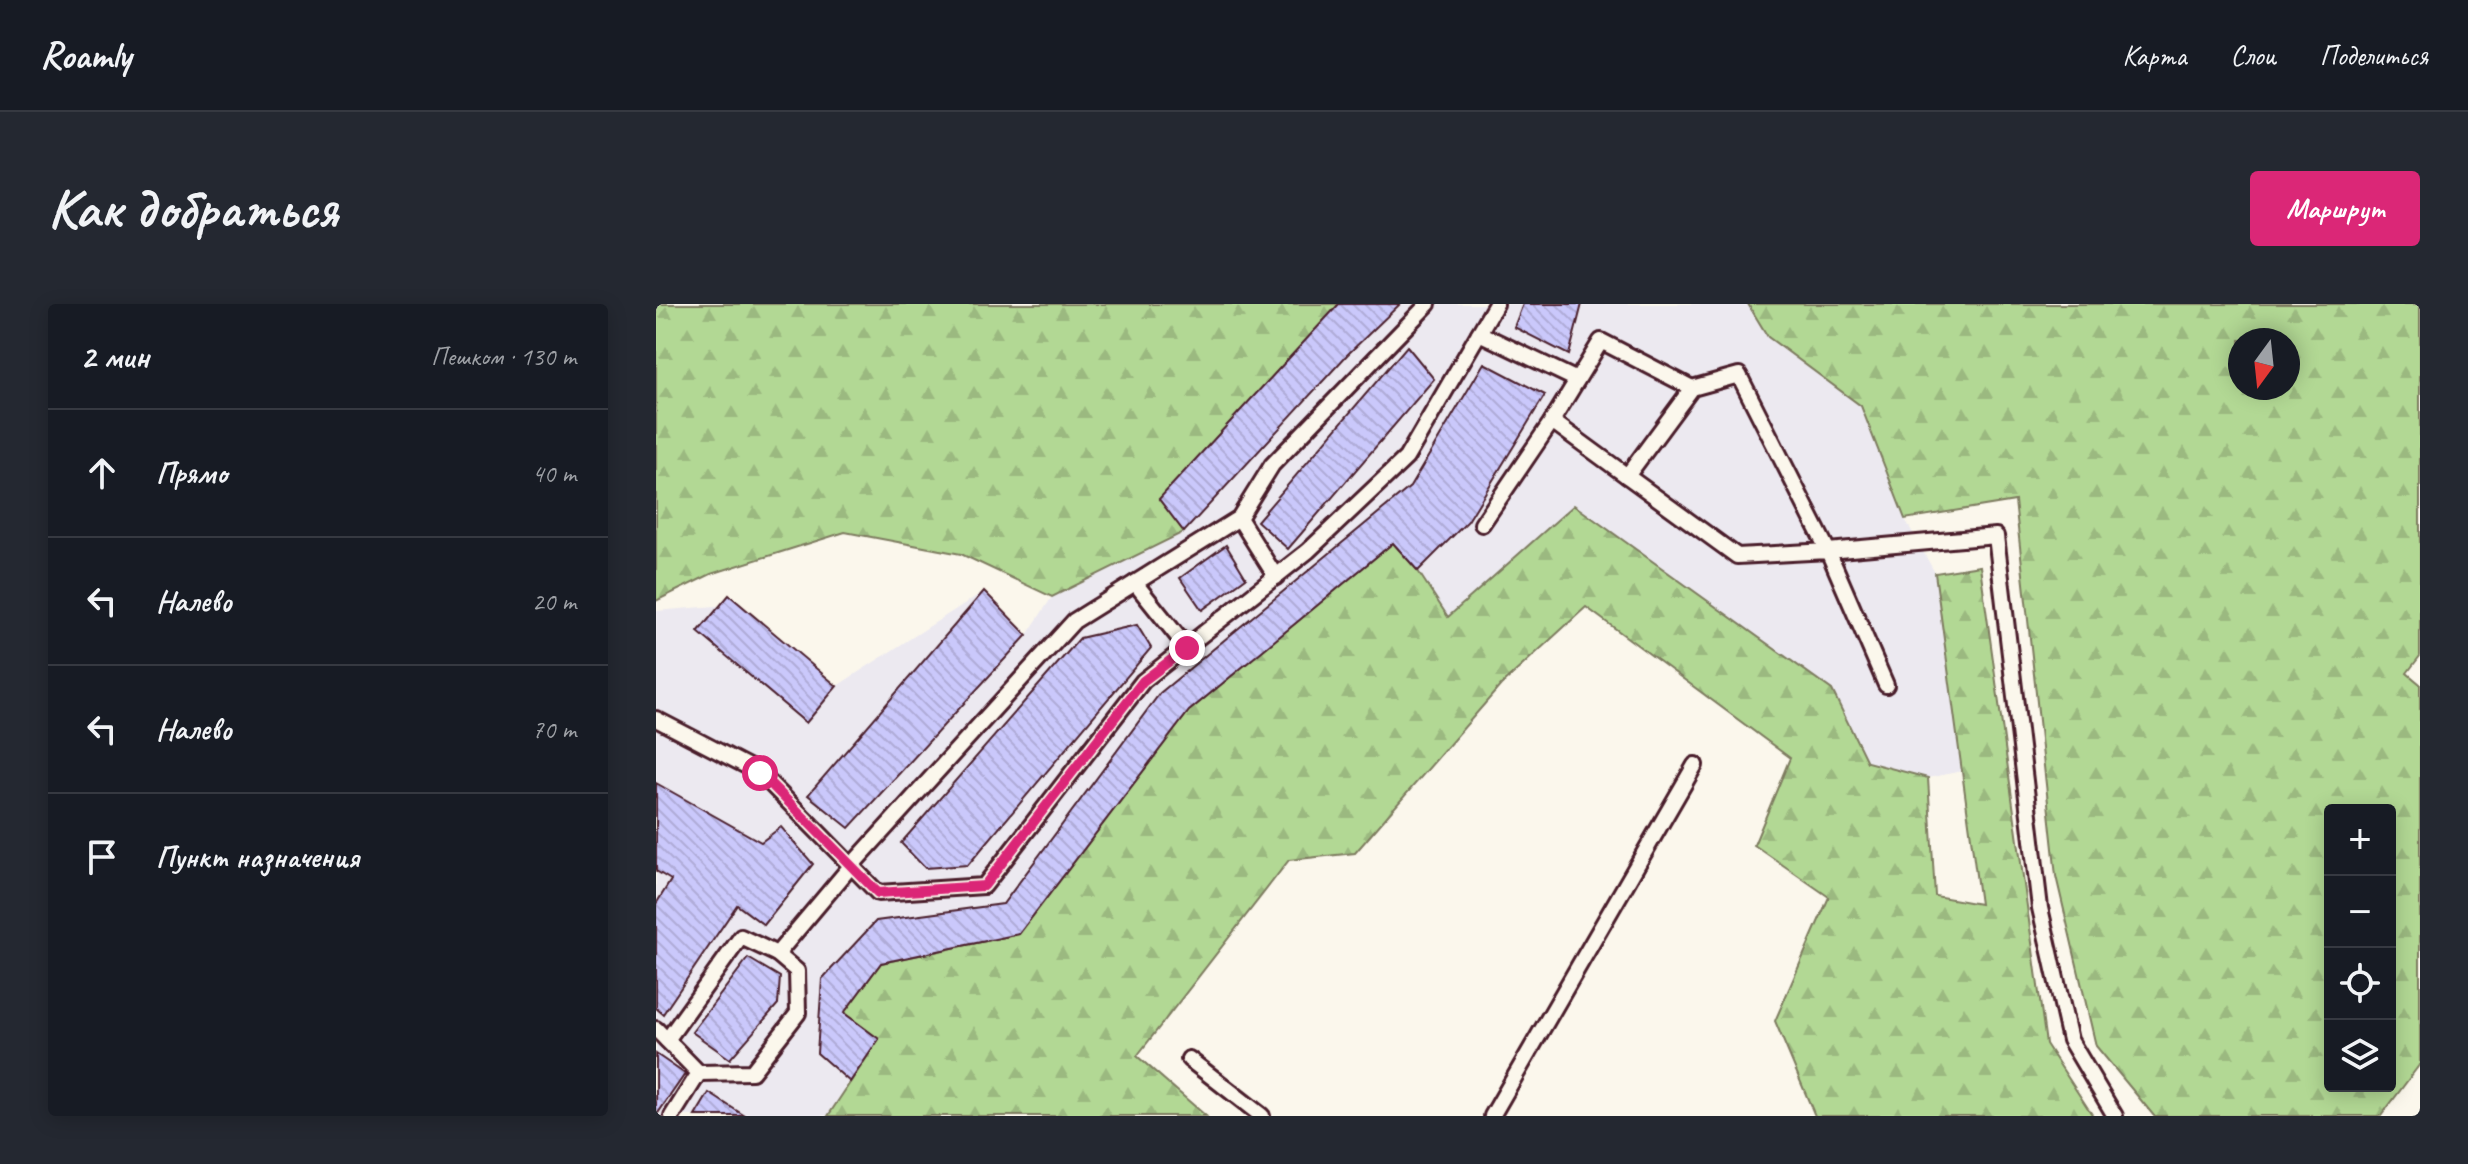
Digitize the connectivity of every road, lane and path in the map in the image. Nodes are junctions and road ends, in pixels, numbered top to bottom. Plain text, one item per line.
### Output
1 (1428, 304) edge
2 (1496, 304) edge
3 (1479, 333) junction
4 (1577, 380) junction
5 (1692, 388) junction
6 (1552, 421) junction
7 (1627, 476) junction
8 (1239, 518) junction
9 (1482, 524) dead end
10 (1828, 551) junction
11 (1276, 577) junction
12 (1135, 583) junction
13 (1187, 648) junction
14 (1886, 685) dead end
15 (656, 719) edge
16 (1695, 765) dead end
17 (851, 866) junction
18 (777, 954) junction
19 (656, 1029) edge
20 (667, 1040) junction
21 (1189, 1059) dead end
22 (699, 1073) junction
23 (672, 1116) edge
24 (1262, 1116) edge
25 (1492, 1116) edge
26 (2115, 1116) edge

1 - 8 lane
2 - 3 lane
3 - 4 lane
3 - 11 lane
4 - 5 lane
4 - 6 lane
5 - 7 lane
5 - 10 lane
6 - 7 lane
6 - 9 lane
7 - 10 lane
8 - 11 lane
8 - 12 lane
10 - 14 lane
10 - 26 lane
11 - 13 lane
12 - 13 lane
12 - 17 lane
13 - 17 lane
15 - 17 lane
16 - 25 lane
17 - 18 lane
18 - 20 lane
18 - 22 lane
19 - 20 lane
20 - 22 lane
21 - 24 lane
22 - 23 lane

